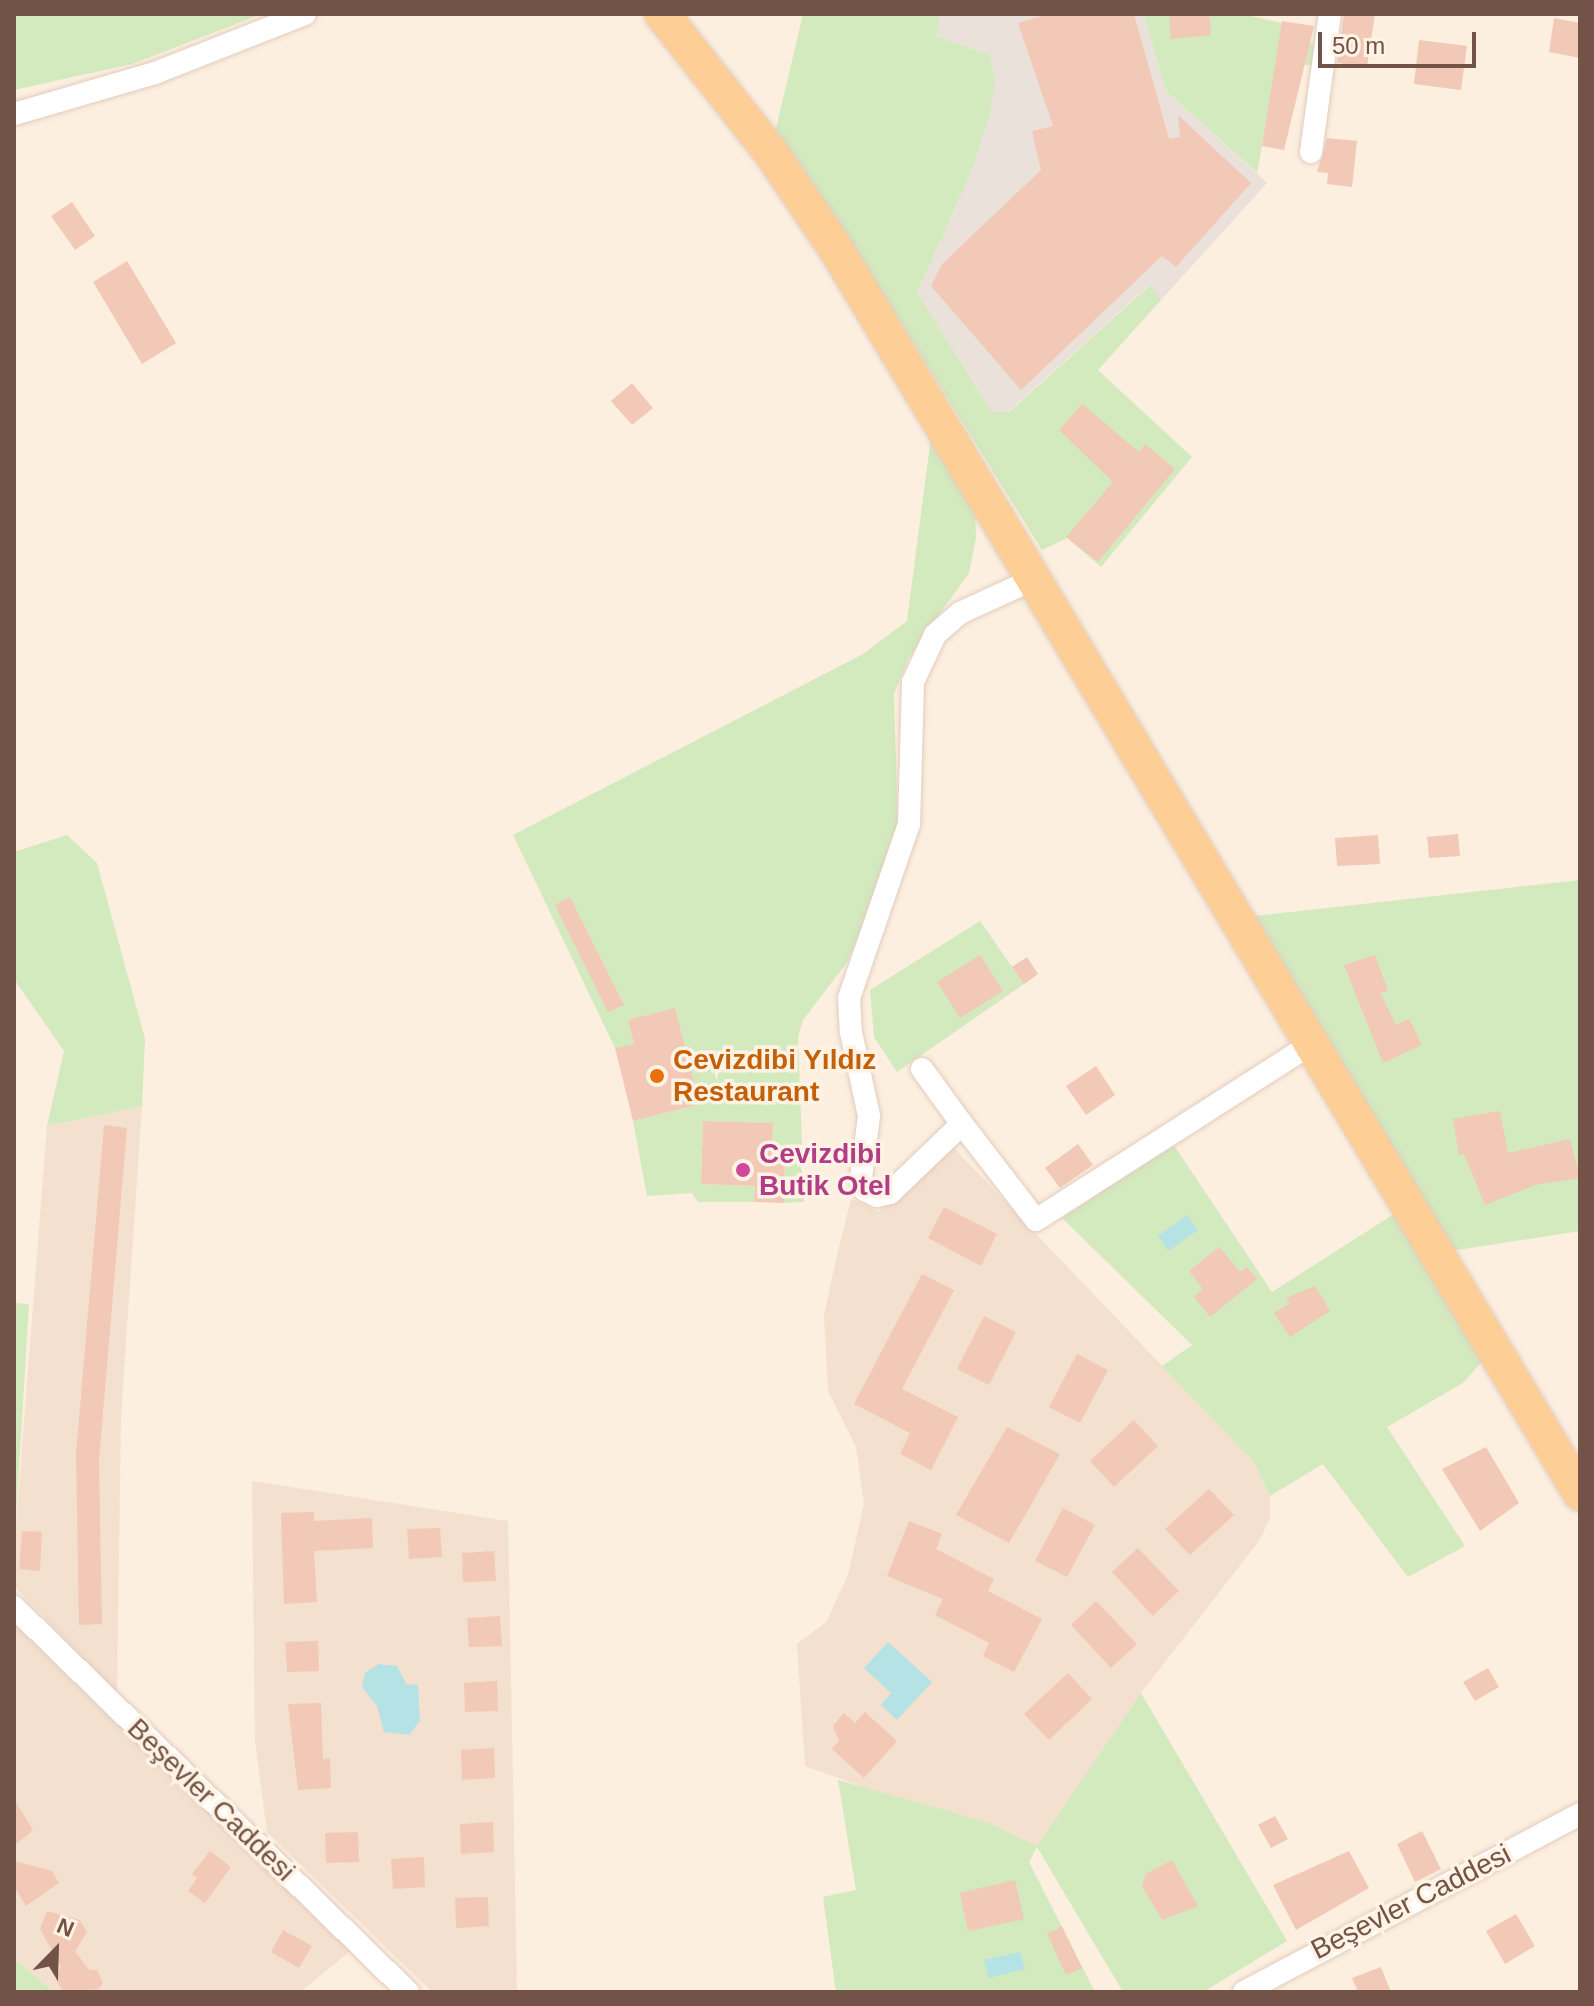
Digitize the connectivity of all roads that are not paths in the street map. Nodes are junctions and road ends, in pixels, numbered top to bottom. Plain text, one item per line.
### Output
1 (305, 14) edge
2 (662, 14) edge
3 (1330, 14) edge
4 (14, 114) edge
5 (1311, 152) dead end
6 (1034, 579) junction
7 (1310, 1045) junction
8 (922, 1069) dead end
9 (962, 1124) junction
10 (1580, 1493) edge
11 (14, 1607) edge
12 (1580, 1814) edge
13 (408, 1992) edge
14 (1244, 1992) edge

1 - 4 street
2 - 6 main road
3 - 5 street
6 - 7 main road
6 - 9 street
7 - 9 street
7 - 10 main road
8 - 9 street
11 - 13 street, Beşevler Caddesi
12 - 14 street, Beşevler Caddesi

